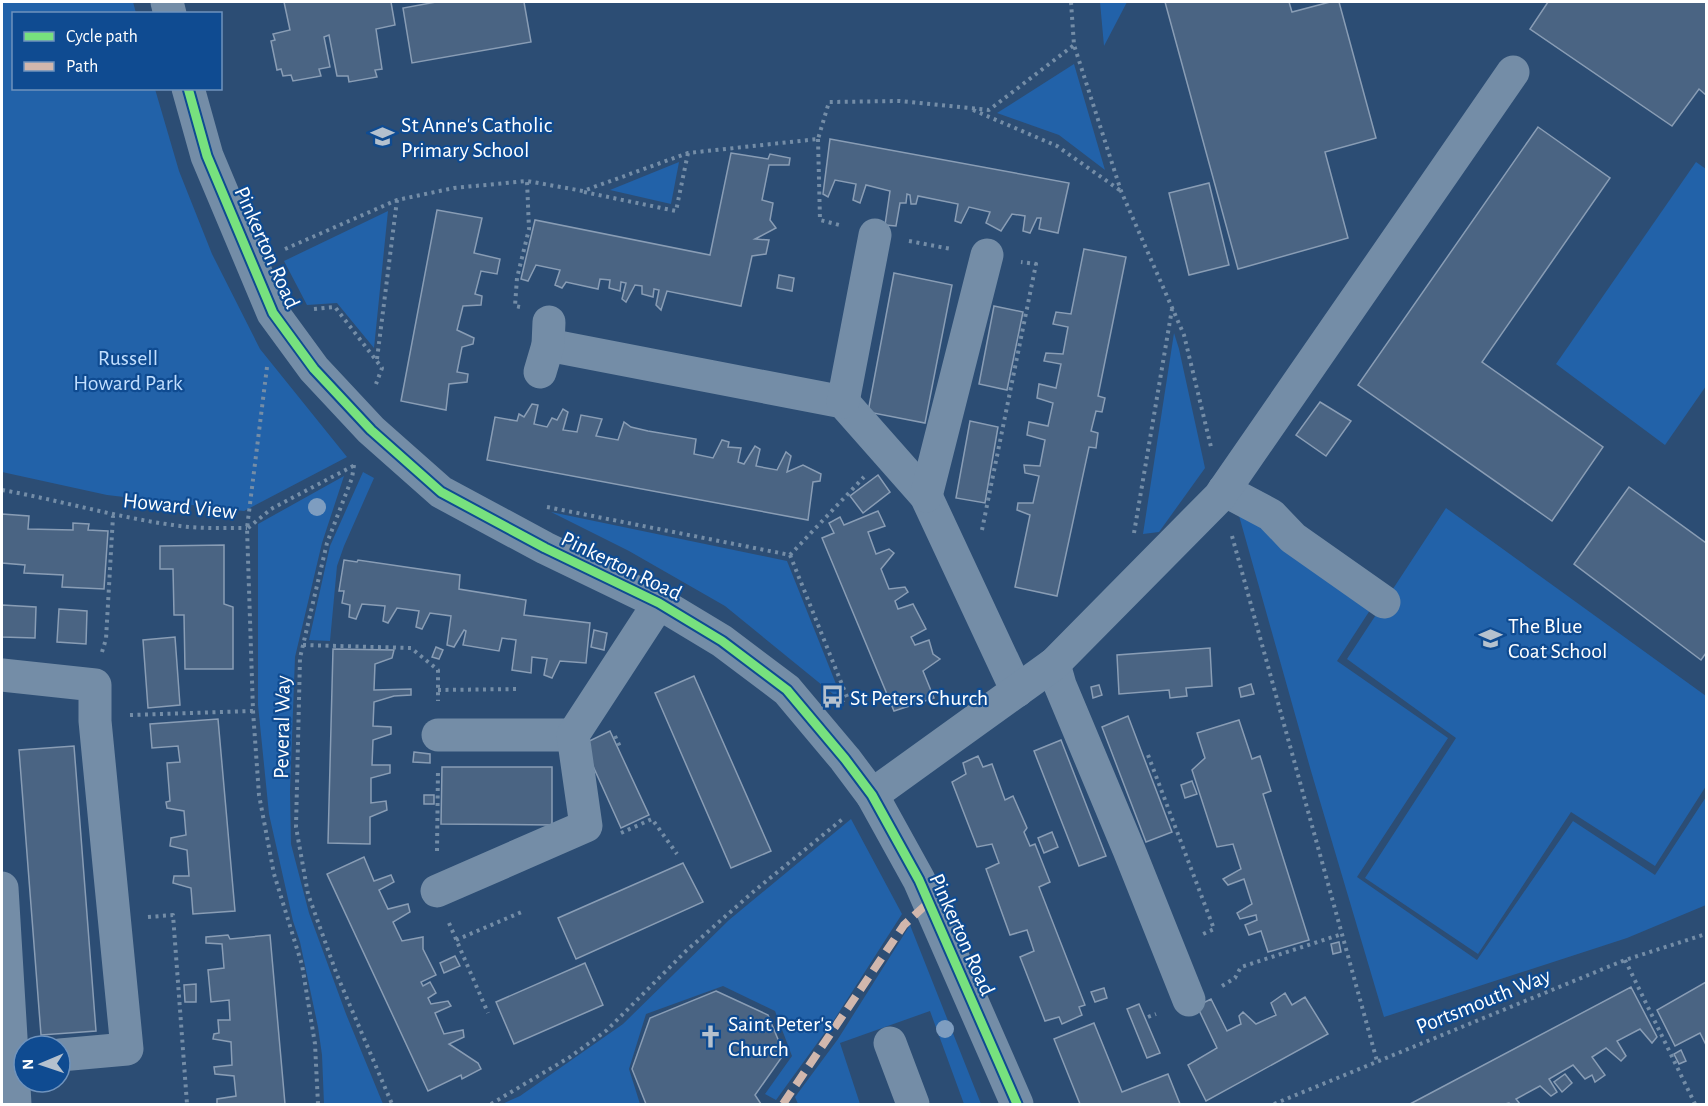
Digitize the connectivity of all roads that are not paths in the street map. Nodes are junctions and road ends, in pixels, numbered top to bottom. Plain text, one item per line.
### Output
1 (1513, 72) dead end
2 (189, 90) edge
3 (875, 235) road end
4 (987, 255) dead end
5 (546, 346) dead end
6 (843, 402) junction
7 (1224, 490) junction
8 (926, 496) junction
9 (1384, 602) dead end
10 (659, 603) junction
11 (1054, 664) junction
12 (2, 675) edge
13 (1017, 691) junction
14 (438, 735) road end
15 (573, 735) junction
16 (872, 795) junction
17 (2, 888) edge
18 (437, 891) road end
19 (1203, 994) road end
20 (15, 1034) edge
21 (890, 1043) dead end
22 (72, 1053) edge
23 (913, 1104) edge
24 (1017, 1104) edge

1 - 7 street
2 - 10 street, Pinkerton Road
3 - 6 street
4 - 8 street
5 - 6 street
6 - 8 street
7 - 9 street
7 - 11 street
8 - 13 street
10 - 15 street
10 - 16 street, Pinkerton Road
11 - 13 street
11 - 19 street
12 - 22 street
13 - 16 street
14 - 15 street
15 - 18 street
16 - 24 street, Pinkerton Road
17 - 20 street
21 - 23 street

